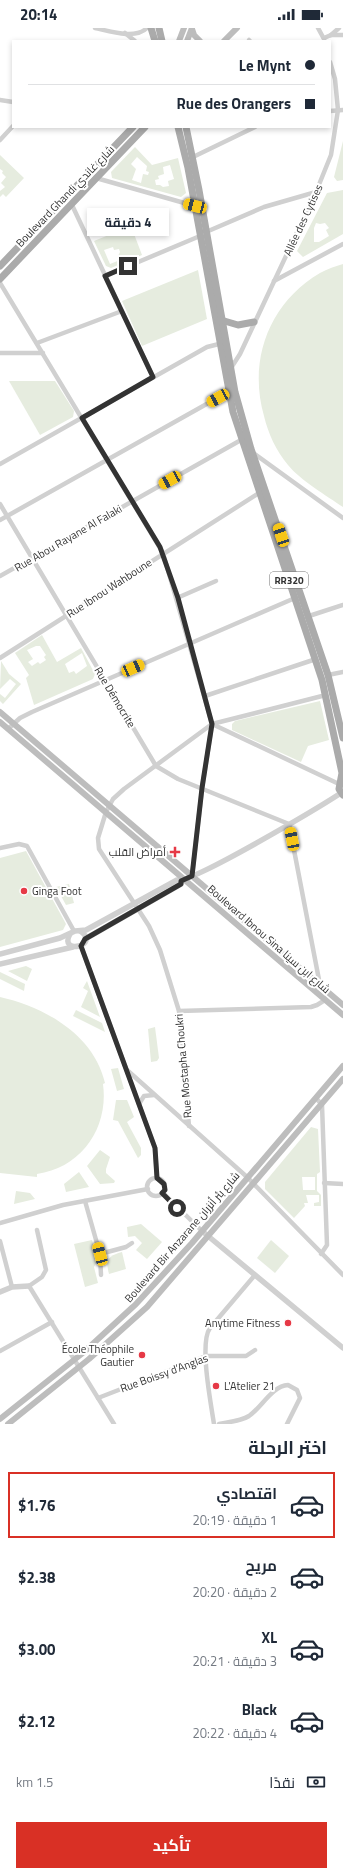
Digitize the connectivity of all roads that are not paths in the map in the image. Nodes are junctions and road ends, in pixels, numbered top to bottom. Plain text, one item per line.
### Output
1 (95, 28) edge
2 (146, 28) edge
3 (151, 28) edge
4 (159, 28) edge
5 (184, 28) edge
6 (237, 28) edge
7 (318, 28) edge
8 (339, 28) edge
9 (192, 29) edge
10 (125, 33) junction
11 (331, 35) junction
12 (343, 35) edge
13 (134, 40) edge
14 (155, 40) edge
15 (162, 40) edge
16 (179, 40) edge
17 (187, 40) edge
18 (199, 40) edge
19 (224, 40) edge
20 (324, 40) edge
21 (331, 65) edge
22 (0, 100) edge
23 (12, 102) edge
24 (340, 110) edge
25 (12, 127) edge
26 (132, 128) edge
27 (144, 128) edge
28 (172, 128) edge
29 (178, 128) edge
30 (186, 128) edge
31 (253, 128) edge
32 (180, 136) junction
33 (0, 140) edge
34 (193, 158) junction
35 (96, 178) junction
36 (316, 192) junction
37 (72, 204) junction
38 (195, 206) junction
39 (203, 234) junction
40 (343, 244) edge
41 (0, 266) edge
42 (105, 276) junction
43 (0, 279) edge
44 (274, 281) junction
45 (0, 283) edge
46 (122, 311) junction
47 (218, 320) junction
48 (254, 322) junction
49 (37, 343) junction
50 (219, 344) junction
51 (0, 353) edge
52 (43, 353) junction
53 (227, 370) junction
54 (153, 377) junction
55 (228, 392) junction
56 (82, 418) junction
57 (241, 440) junction
58 (252, 452) junction
59 (107, 459) junction
60 (0, 464) edge
61 (259, 494) junction
62 (132, 501) junction
63 (0, 504) edge
64 (7, 516) junction
65 (343, 518) edge
66 (0, 520) edge
67 (163, 553) junction
68 (32, 558) junction
69 (0, 576) edge
70 (216, 581) dead end
71 (178, 598) junction
72 (295, 598) junction
73 (343, 605) edge
74 (67, 615) junction
75 (309, 616) junction
76 (189, 643) junction
77 (0, 658) edge
78 (316, 659) junction
79 (343, 672) edge
80 (328, 675) junction
81 (105, 680) junction
82 (326, 695) junction
83 (205, 696) junction
84 (0, 712) edge
85 (0, 722) edge
86 (13, 723) junction
87 (212, 724) junction
88 (342, 725) edge
89 (8, 729) junction
90 (343, 738) edge
91 (156, 766) junction
92 (341, 782) edge
93 (202, 788) junction
94 (342, 794) edge
95 (110, 804) junction
96 (106, 812) junction
97 (289, 824) junction
98 (0, 848) edge
99 (192, 876) junction
100 (183, 880) junction
101 (136, 906) junction
102 (75, 932) junction
103 (85, 939) junction
104 (81, 946) junction
105 (73, 947) junction
106 (0, 954) edge
107 (0, 964) edge
108 (320, 985) junction
109 (325, 1000) junction
110 (343, 1005) edge
111 (179, 1011) junction
112 (343, 1015) edge
113 (343, 1066) edge
114 (127, 1070) junction
115 (343, 1080) edge
116 (154, 1095) junction
117 (316, 1098) junction
118 (139, 1105) junction
119 (322, 1105) junction
120 (189, 1126) junction
121 (248, 1177) junction
122 (157, 1178) junction
123 (254, 1184) junction
124 (324, 1184) junction
125 (343, 1184) edge
126 (148, 1189) junction
127 (162, 1193) junction
128 (85, 1201) junction
129 (0, 1223) edge
130 (37, 1230) dead end
131 (202, 1231) junction
132 (209, 1237) junction
133 (0, 1241) edge
134 (132, 1243) dead end
135 (100, 1254) junction
136 (321, 1254) junction
137 (101, 1275) dead end
138 (255, 1275) junction
139 (343, 1275) edge
140 (29, 1286) junction
141 (12, 1287) junction
142 (0, 1292) edge
143 (52, 1322) junction
144 (343, 1348) edge
145 (255, 1350) dead end
146 (0, 1351) edge
147 (206, 1356) junction
148 (75, 1359) junction
149 (80, 1367) junction
150 (98, 1398) junction
151 (0, 1419) edge
152 (8, 1424) edge
153 (114, 1424) edge
154 (214, 1424) edge
155 (219, 1424) edge
156 (287, 1424) edge

1 - 10 street
2 - 10 street
3 - 14 main road
4 - 15 main road
5 - 16 main road
6 - 19 main road
7 - 20 street
8 - 11 street
9 - 17 main road
9 - 18 main road
10 - 13 street
11 - 12 street
11 - 20 street
21 - 24 street, Allée des Cytises
22 - 23 street
24 - 36 street, Allée des Cytises
25 - 33 street
26 - 41 main road, Boulevard Ghandi شارع غاندي
27 - 35 main road, Boulevard Ghandi شارع غاندي
28 - 32 main road
29 - 32 main road, RR320
30 - 34 main road, RR320
31 - 34 street
32 - 38 main road, RR320
34 - 39 main road, RR320
35 - 37 main road, Boulevard Ghandi شارع غاندي
35 - 38 street
36 - 39 street
36 - 44 street, Allée des Cytises
37 - 42 street
37 - 43 main road, Boulevard Ghandi شارع غاندي
38 - 39 main road, RR320
39 - 42 street
39 - 47 main road, RR320
40 - 44 street
42 - 46 street
44 - 48 street, Allée des Cytises
45 - 49 street
46 - 49 street
46 - 54 street
47 - 48 main road
47 - 50 main road, RR320
47 - 53 main road, RR320
48 - 53 street, Allée des Cytises
49 - 52 street
50 - 53 main road, RR320
50 - 54 street
51 - 52 street
52 - 56 street
53 - 55 main road, RR320
53 - 58 main road, RR320
54 - 56 street
55 - 57 main road, RR320
55 - 59 street
56 - 59 street
56 - 60 street
57 - 61 main road, RR320
57 - 62 street, Rue Abou Rayane Al Falaki
58 - 65 street
58 - 75 main road, RR320
59 - 62 street
59 - 64 street
61 - 67 street, Rue Ibnou Wahboune
61 - 72 main road, RR320
62 - 67 street
62 - 68 street, Rue Abou Rayane Al Falaki
63 - 64 street, Rue Démocrite
64 - 66 street
64 - 68 street, Rue Démocrite
67 - 71 street
67 - 74 street, Rue Ibnou Wahboune
68 - 69 street, Rue Abou Rayane Al Falaki
68 - 74 street, Rue Démocrite
70 - 71 street
71 - 76 street
72 - 76 street
72 - 78 main road, RR320
73 - 75 street
74 - 77 street, Rue Ibnou Wahboune
74 - 81 street, Rue Démocrite
75 - 80 main road, RR320
76 - 81 street
76 - 83 street
78 - 82 main road, RR320
78 - 83 street
79 - 80 street
80 - 88 main road, RR320
81 - 86 street
81 - 91 street, Rue Démocrite
82 - 87 street
82 - 92 main road, RR320
83 - 87 street
84 - 86 main road, Boulevard Ibnou Sina شارع ابن سينا
85 - 89 main road, Boulevard Ibnou Sina شارع ابن سينا
86 - 89 street
86 - 95 main road, Boulevard Ibnou Sina شارع ابن سينا
87 - 91 street, Rue Mostapha Choukri
87 - 92 street
87 - 93 street
88 - 90 main road, RR320
89 - 96 main road, Boulevard Ibnou Sina شارع ابن سينا
91 - 93 street, Rue Démocrite
91 - 95 street, Rue Mostapha Choukri
92 - 94 main road, RR320
93 - 97 street, Rue Démocrite
93 - 99 street
94 - 97 street
95 - 96 street, Rue Mostapha Choukri
95 - 99 main road, Boulevard Ibnou Sina شارع ابن سينا
96 - 100 main road, Boulevard Ibnou Sina شارع ابن سينا
96 - 101 street, Rue Mostapha Choukri
97 - 99 street
97 - 108 street
98 - 102 street
99 - 100 street
99 - 108 main road, Boulevard Ibnou Sina شارع ابن سينا
100 - 101 street
100 - 109 main road, Boulevard Ibnou Sina شارع ابن سينا
101 - 102 street
101 - 103 street
101 - 111 street, Rue Mostapha Choukri
102 - 103 street
102 - 105 street
102 - 106 street
103 - 104 street
104 - 105 street
104 - 114 street
105 - 107 street
108 - 110 main road, Boulevard Ibnou Sina شارع ابن سينا
109 - 111 street
109 - 112 main road, Boulevard Ibnou Sina شارع ابن سينا
111 - 120 street, Rue Mostapha Choukri
113 - 117 main road, Boulevard Bir Anzarane شارع بئر أنزران
114 - 116 street
114 - 118 street
115 - 119 main road, Boulevard Bir Anzarane شارع بئر أنزران
116 - 118 street
116 - 120 street
117 - 119 street
117 - 121 main road, Boulevard Bir Anzarane شارع بئر أنزران
118 - 122 street
119 - 123 main road, Boulevard Bir Anzarane شارع بئر أنزران
119 - 124 street
120 - 121 street
121 - 123 street
121 - 131 main road, Boulevard Bir Anzarane شارع بئر أنزران
122 - 126 street
122 - 127 street
123 - 132 main road, Boulevard Bir Anzarane شارع بئر أنزران
123 - 136 street
124 - 125 street
124 - 136 street
126 - 127 street
126 - 128 street
127 - 131 street
128 - 129 street
128 - 135 street
130 - 140 street
131 - 132 street
131 - 148 main road, Boulevard Bir Anzarane شارع بئر أنزران
132 - 138 street
132 - 149 main road, Boulevard Bir Anzarane شارع بئر أنزران
133 - 141 street
134 - 135 street
135 - 137 street
136 - 139 street
138 - 144 street
138 - 147 street
140 - 141 street
140 - 143 street
141 - 142 street
143 - 146 street
143 - 148 street
145 - 147 street, Rue Boissy d’Anglas
147 - 150 street, Rue Boissy d’Anglas
147 - 154 street
148 - 149 street
148 - 151 main road, Boulevard Bir Anzarane شارع بئر أنزران
149 - 150 street
149 - 152 main road, Boulevard Bir Anzarane شارع بئر أنزران
150 - 153 street
155 - 156 street

